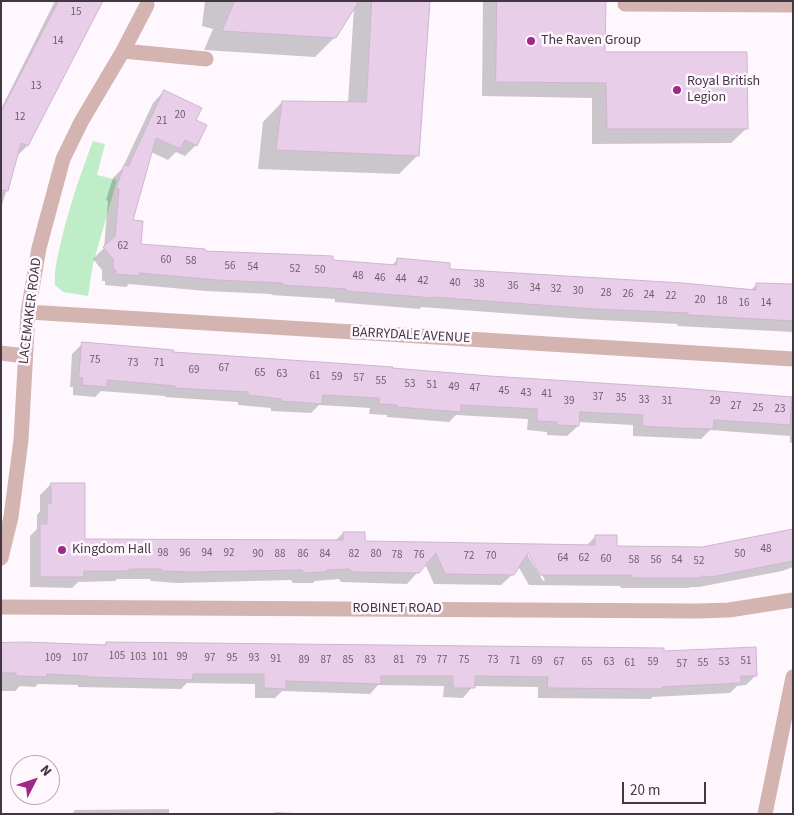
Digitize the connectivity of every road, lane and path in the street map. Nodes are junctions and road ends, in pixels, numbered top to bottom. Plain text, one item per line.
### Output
1 (625, 4) dead end
2 (147, 5) dead end
3 (793, 5) edge
4 (124, 51) junction
5 (206, 59) dead end
6 (28, 312) junction
7 (1, 353) edge
8 (25, 356) junction
9 (793, 359) edge
10 (1, 558) edge
11 (793, 600) edge
12 (1, 607) edge
13 (793, 677) edge
14 (765, 814) edge

1 - 3 street
2 - 4 street, LACEMAKER ROAD
4 - 5 street
4 - 6 street, LACEMAKER ROAD
6 - 8 street, LACEMAKER ROAD
6 - 9 street, BARRYDALE AVENUE
7 - 8 street
8 - 10 street, LACEMAKER ROAD
11 - 12 street, ROBINET ROAD
13 - 14 street

